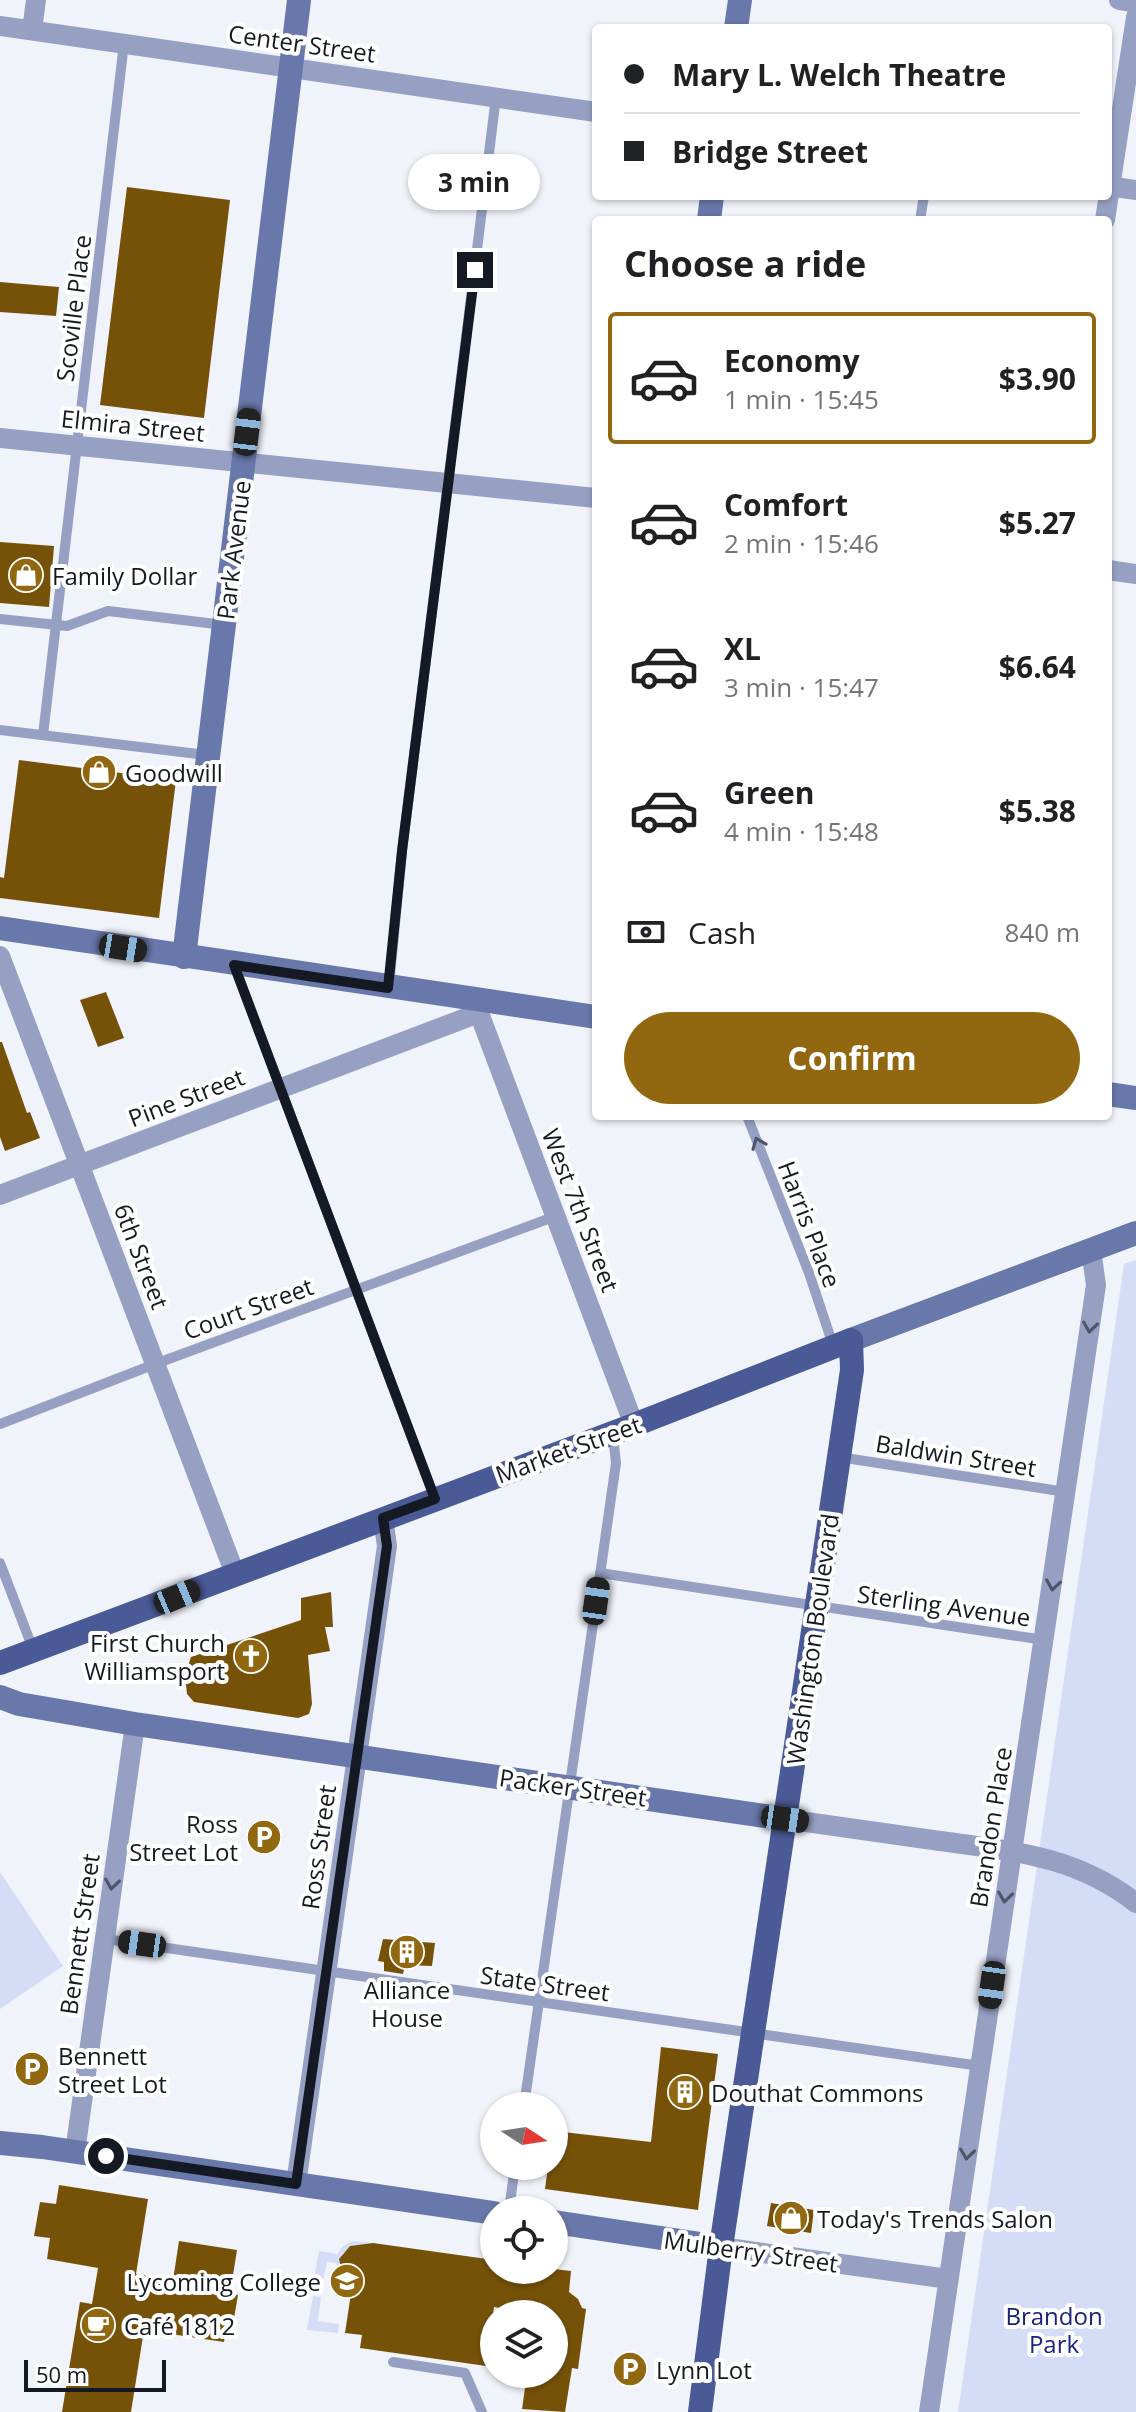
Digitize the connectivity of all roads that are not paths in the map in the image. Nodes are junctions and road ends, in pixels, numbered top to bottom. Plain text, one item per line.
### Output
1 (36, 0) edge
2 (299, 0) edge
3 (740, 0) edge
4 (1119, 0) edge
5 (1136, 3) edge
6 (1136, 17) edge
7 (737, 24) edge
8 (0, 26) edge
9 (32, 30) junction
10 (124, 43) junction
11 (290, 67) junction
12 (1130, 92) edge
13 (496, 97) junction
14 (592, 111) edge
15 (1112, 173) edge
16 (1112, 186) edge
17 (1136, 190) edge
18 (0, 438) edge
19 (76, 445) junction
20 (243, 462) junction
21 (449, 484) junction
22 (592, 498) edge
23 (1112, 571) edge
24 (1136, 574) edge
25 (0, 619) edge
26 (55, 625) junction
27 (224, 625) junction
28 (0, 730) edge
29 (43, 735) junction
30 (208, 756) junction
31 (0, 928) edge
32 (184, 957) junction
33 (1, 961) edge
34 (234, 965) junction
35 (388, 988) junction
36 (480, 1008) junction
37 (592, 1017) edge
38 (281, 1088) junction
39 (1112, 1095) edge
40 (1136, 1098) edge
41 (749, 1120) edge
42 (79, 1165) junction
43 (0, 1195) edge
44 (556, 1216) junction
45 (1136, 1233) edge
46 (1091, 1250) junction
47 (356, 1290) junction
48 (842, 1344) junction
49 (155, 1364) junction
50 (0, 1424) edge
51 (623, 1429) junction
52 (839, 1457) junction
53 (1067, 1492) junction
54 (435, 1499) junction
55 (383, 1518) junction
56 (0, 1563) edge
57 (600, 1573) junction
58 (235, 1574) junction
59 (817, 1607) junction
60 (1044, 1640) junction
61 (34, 1651) junction
62 (0, 1663) edge
63 (0, 1697) edge
64 (135, 1724) junction
65 (357, 1757) junction
66 (570, 1786) junction
67 (785, 1819) junction
68 (1012, 1852) junction
69 (1136, 1903) edge
70 (105, 1939) junction
71 (326, 1970) junction
72 (538, 2003) junction
73 (753, 2033) junction
74 (980, 2066) junction
75 (526, 2092) edge
76 (0, 2143) edge
77 (75, 2152) junction
78 (296, 2184) junction
79 (480, 2211) edge
80 (568, 2224) edge
81 (721, 2247) junction
82 (948, 2279) junction
83 (393, 2362) dead end
84 (482, 2412) edge
85 (700, 2412) edge
86 (929, 2412) edge

1 - 9 street
2 - 11 street, Park Avenue
3 - 7 street
4 - 5 street
6 - 12 street
8 - 9 street, Center Street
9 - 10 street, Center Street
10 - 11 street, Center Street
10 - 19 lane, Scoville Place
11 - 13 street, Center Street
11 - 20 street, Park Avenue
12 - 15 street
13 - 14 street, Center Street
13 - 21 lane
16 - 17 street
18 - 19 street, Elmira Street
19 - 20 street, Elmira Street
19 - 26 lane, Scoville Place
20 - 21 street, Elmira Street
20 - 27 street, Park Avenue
21 - 22 street, Elmira Street
21 - 35 lane
23 - 24 street
25 - 26 lane
26 - 27 lane
26 - 29 lane, Scoville Place
27 - 30 street, Park Avenue
28 - 29 lane
29 - 30 lane
30 - 32 street, Park Avenue
31 - 32 street
32 - 34 street
33 - 42 street, 6th Street
34 - 35 street
34 - 38 lane
35 - 36 street
36 - 37 street
36 - 38 street, Pine Street
36 - 44 street, West 7th Street
38 - 42 street, Pine Street
38 - 47 lane
39 - 40 street
48 -> 41 lane, Harris Place
42 - 43 street, Pine Street
42 - 49 street, 6th Street
44 - 47 lane, Court Street
44 - 51 street, West 7th Street
45 - 46 street, Market Street
46 - 48 street, Market Street
46 -> 53 street, Brandon Place
47 - 49 lane, Court Street
47 - 54 lane
48 - 51 main road, Market Street
48 - 52 main road, Washington Boulevard
49 - 50 lane, Court Street
49 - 58 street, 6th Street
51 - 54 main road, Market Street
51 - 57 lane
52 - 53 lane, Baldwin Street
52 - 59 main road, Washington Boulevard
53 -> 60 street, Brandon Place
54 - 55 main road, Market Street
55 - 58 main road, Market Street
55 - 65 street, Ross Street
56 - 61 lane
57 - 59 lane, Sterling Avenue
57 - 66 lane
58 - 61 main road, Market Street
59 - 60 lane, Sterling Avenue
59 - 67 main road, Washington Boulevard
60 - 68 street, Brandon Place
61 - 62 main road, Market Street
63 - 64 street, Packer Street
64 - 65 street, Packer Street
64 -> 70 street, Bennett Street
65 - 66 street, Packer Street
65 - 71 street, Ross Street
66 - 67 street, Packer Street
66 - 72 lane
67 - 68 street, Packer Street
67 - 73 main road, Washington Boulevard
68 - 69 street, Packer Street
68 -> 74 street, Brandon Place
70 - 71 lane, State Street
70 - 77 street, Bennett Street
71 - 72 lane, State Street
71 - 78 street, Ross Street
72 - 73 lane, State Street
72 - 75 lane
73 - 74 lane, State Street
73 - 81 main road, Washington Boulevard
74 -> 82 street, Brandon Place
76 - 77 street
77 - 78 street
78 - 79 street
80 - 81 street, Mulberry Street
81 - 82 street, Mulberry Street
81 - 85 main road, Washington Boulevard
82 - 86 street, Brandon Place
83 - 84 lane

